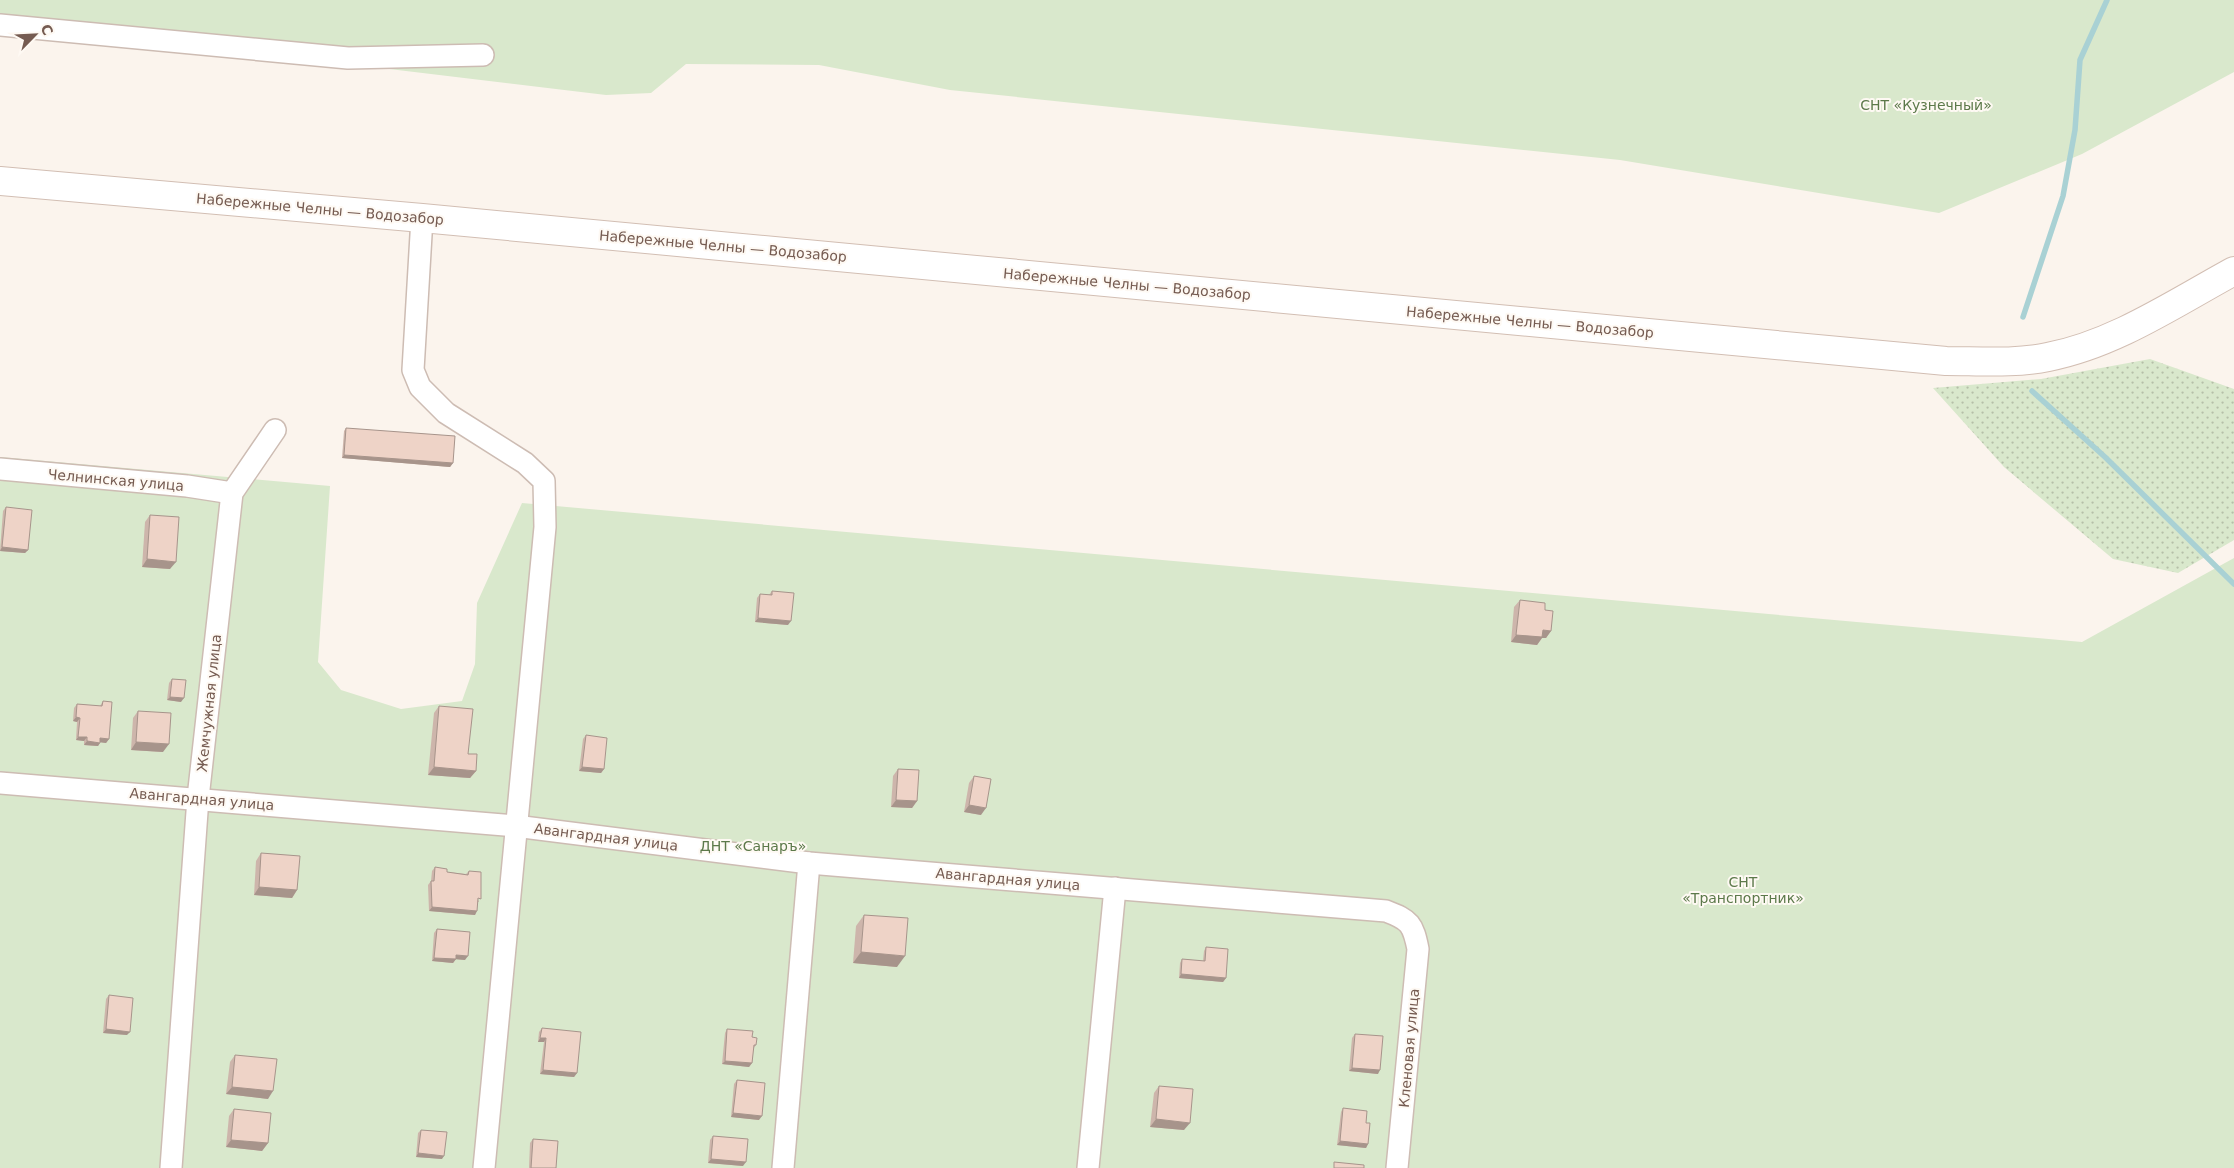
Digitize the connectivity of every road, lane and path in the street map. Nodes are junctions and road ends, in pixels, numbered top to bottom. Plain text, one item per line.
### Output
1 (0, 25) edge
2 (483, 55) dead end
3 (0, 181) edge
4 (422, 218) junction
5 (2234, 271) edge
6 (275, 430) dead end
7 (0, 469) edge
8 (232, 493) junction
9 (0, 783) edge
10 (198, 798) junction
11 (515, 826) junction
12 (809, 863) junction
13 (1115, 888) junction
14 (1414, 929) joint
15 (172, 1168) edge
16 (484, 1168) edge
17 (784, 1168) edge
18 (1088, 1168) edge
19 (1397, 1168) edge

1 - 2 street
3 - 4 main road, Набережные Челны — Водозабор
4 - 5 main road, Набережные Челны — Водозабор
4 - 11 street
6 - 8 street, Жемчужная улица
7 - 8 street, Челнинская улица
8 - 10 street, Жемчужная улица
9 - 10 street, Авангардная улица
10 - 11 street, Авангардная улица
10 - 15 street, Жемчужная улица
11 - 12 street, Авангардная улица
11 - 16 street
12 - 13 street, Авангардная улица
12 - 17 street
13 - 14 street, Авангардная улица
13 - 18 street
14 - 19 street, Кленовая улица

